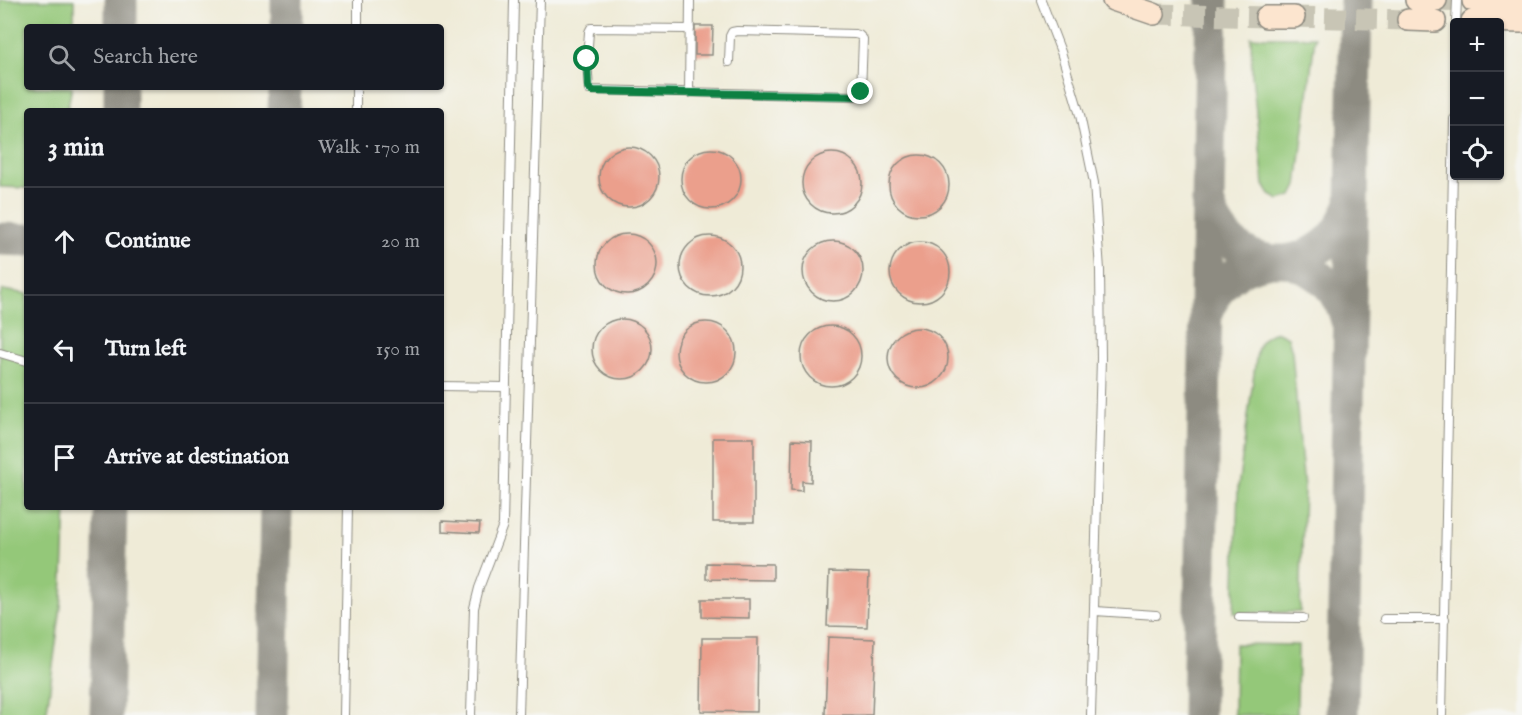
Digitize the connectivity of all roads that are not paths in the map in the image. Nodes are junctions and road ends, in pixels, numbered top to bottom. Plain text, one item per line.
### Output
1 (358, 0) edge
2 (514, 0) edge
3 (540, 0) edge
4 (690, 0) edge
5 (1041, 0) edge
6 (1113, 0) edge
7 (1416, 0) tunnel mouth
8 (1522, 3) edge
9 (1435, 10) edge
10 (1465, 11) edge
11 (1154, 14) tunnel mouth
12 (1266, 17) tunnel mouth
13 (1294, 17) tunnel mouth
14 (1408, 20) tunnel mouth
15 (1522, 22) edge
16 (358, 24) edge
17 (690, 28) junction
18 (729, 62) dead end
19 (356, 90) edge
20 (689, 93) junction
21 (356, 108) edge
22 (1455, 126) edge
23 (0, 353) edge
24 (24, 360) edge
25 (444, 386) edge
26 (504, 387) junction
27 (348, 510) edge
28 (1095, 611) junction
29 (1156, 615) dead end
30 (1239, 617) dead end
31 (1303, 618) dead end
32 (1384, 619) dead end
33 (1445, 619) junction
34 (344, 715) edge
35 (471, 715) edge
36 (519, 715) edge
37 (1091, 715) edge
38 (1442, 715) edge

1 - 16 lane
2 - 26 lane
3 - 36 lane
4 - 17 lane
5 - 28 lane
6 - 11 main road
7 - 9 main road
8 - 10 main road
9 - 14 main road
10 - 15 main road
12 - 13 main road
17 - 20 lane
17 - 20 lane
18 - 20 lane
19 - 21 lane
22 - 33 lane
23 - 24 lane
25 - 26 lane
26 - 35 lane
27 - 34 lane
28 - 29 lane
28 - 37 lane
30 - 31 lane
32 - 33 lane
33 - 38 lane

